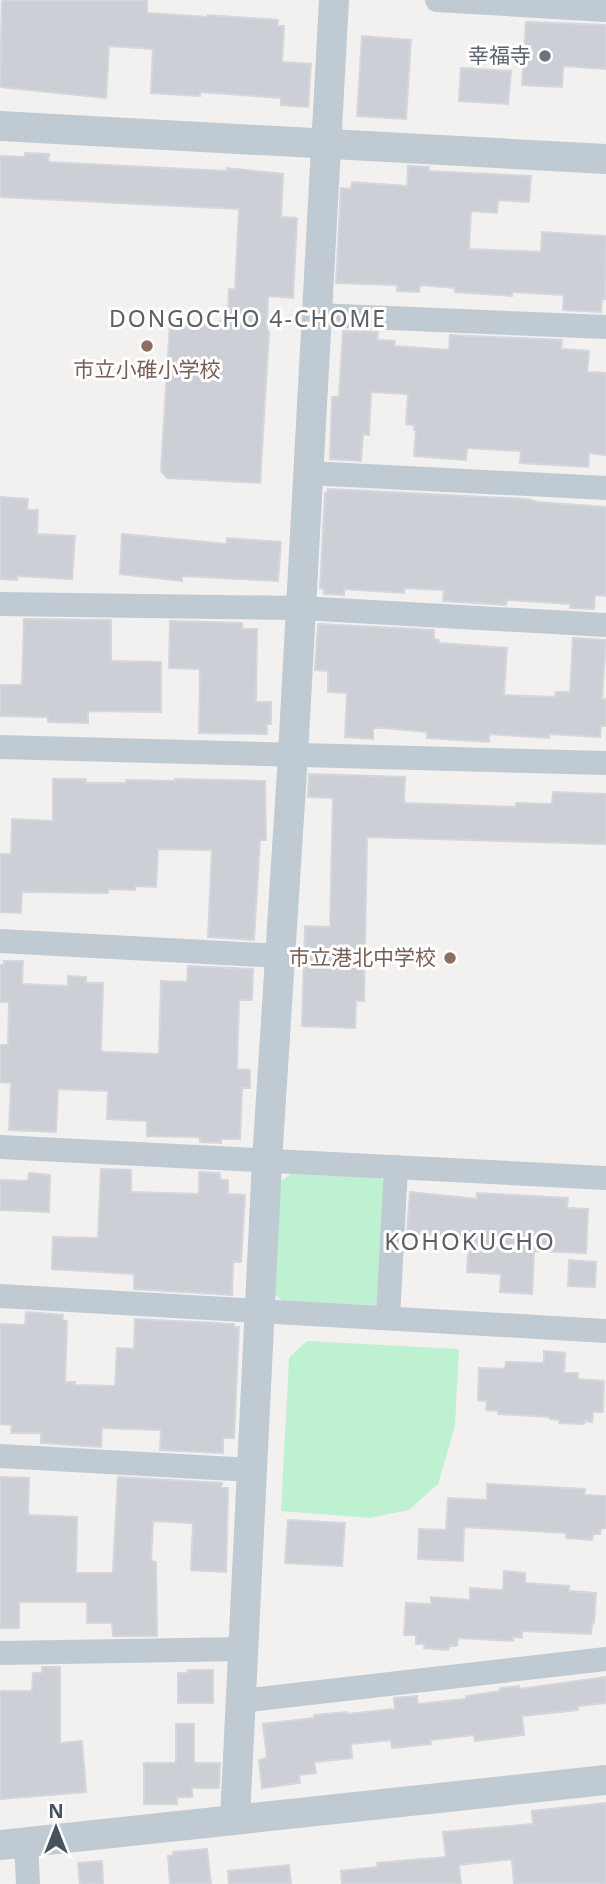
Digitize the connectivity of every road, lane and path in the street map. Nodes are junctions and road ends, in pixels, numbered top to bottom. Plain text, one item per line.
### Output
1 (334, 0) edge
2 (437, 0) edge
3 (606, 10) edge
4 (0, 125) edge
5 (327, 144) junction
6 (606, 159) edge
7 (317, 315) junction
8 (606, 327) edge
9 (308, 473) junction
10 (606, 488) edge
11 (0, 604) edge
12 (301, 608) junction
13 (606, 625) edge
14 (0, 747) edge
15 (293, 755) junction
16 (606, 763) edge
17 (0, 941) edge
18 (281, 956) junction
19 (0, 1147) edge
20 (267, 1160) junction
21 (396, 1167) junction
22 (606, 1178) edge
23 (0, 1296) edge
24 (260, 1309) junction
25 (388, 1317) junction
26 (606, 1331) edge
27 (0, 1457) edge
28 (252, 1470) junction
29 (243, 1649) junction
30 (0, 1653) edge
31 (606, 1659) edge
32 (241, 1702) junction
33 (606, 1780) edge
34 (235, 1819) junction
35 (13, 1843) edge
36 (28, 1884) edge

1 - 5 street
2 - 3 street
4 - 5 street
5 - 6 street
5 - 7 street
7 - 8 street
7 - 9 street
9 - 10 street
9 - 12 street
11 - 12 street
12 - 13 street
12 - 15 street
14 - 15 street
15 - 16 street
15 - 18 street
17 - 18 street
18 - 20 street
19 - 20 street
20 - 21 street
20 - 24 street
21 - 22 street
21 - 25 street
23 - 24 street
24 - 25 street
24 - 28 street
25 - 26 street
27 - 28 street
28 - 29 street
29 - 30 street
29 - 32 street
31 - 32 street
32 - 34 street
33 - 34 street
34 - 35 street
35 - 36 street

